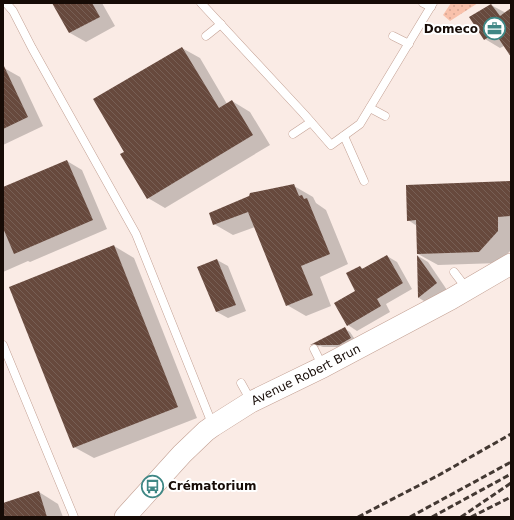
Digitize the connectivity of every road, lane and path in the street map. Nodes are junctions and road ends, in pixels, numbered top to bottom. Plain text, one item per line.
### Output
1 (6, 3) edge
2 (201, 3) edge
3 (423, 3) edge
4 (432, 5) edge
5 (221, 24) junction
6 (206, 36) dead end
7 (394, 36) dead end
8 (409, 44) junction
9 (370, 108) junction
10 (385, 116) dead end
11 (311, 122) junction
12 (293, 134) dead end
13 (344, 136) junction
14 (364, 181) dead end
15 (511, 264) edge
16 (454, 272) dead end
17 (467, 290) junction
18 (3, 345) edge
19 (241, 383) dead end
20 (251, 402) junction
21 (213, 426) junction
22 (74, 517) edge
23 (125, 517) edge

1 - 21 lane
2 - 5 lane
3 - 4 lane
4 - 8 lane
5 - 6 lane
5 - 11 lane
7 - 8 lane
8 - 9 lane
9 - 10 lane
9 - 13 lane
11 - 12 lane
11 - 13 lane
13 - 14 lane
15 - 17 street, Avenue Robert Brun
16 - 17 lane
17 - 20 street, Avenue Robert Brun
18 - 22 lane
19 - 20 lane
20 - 21 street, Avenue Robert Brun
21 - 23 street, Avenue Robert Brun

